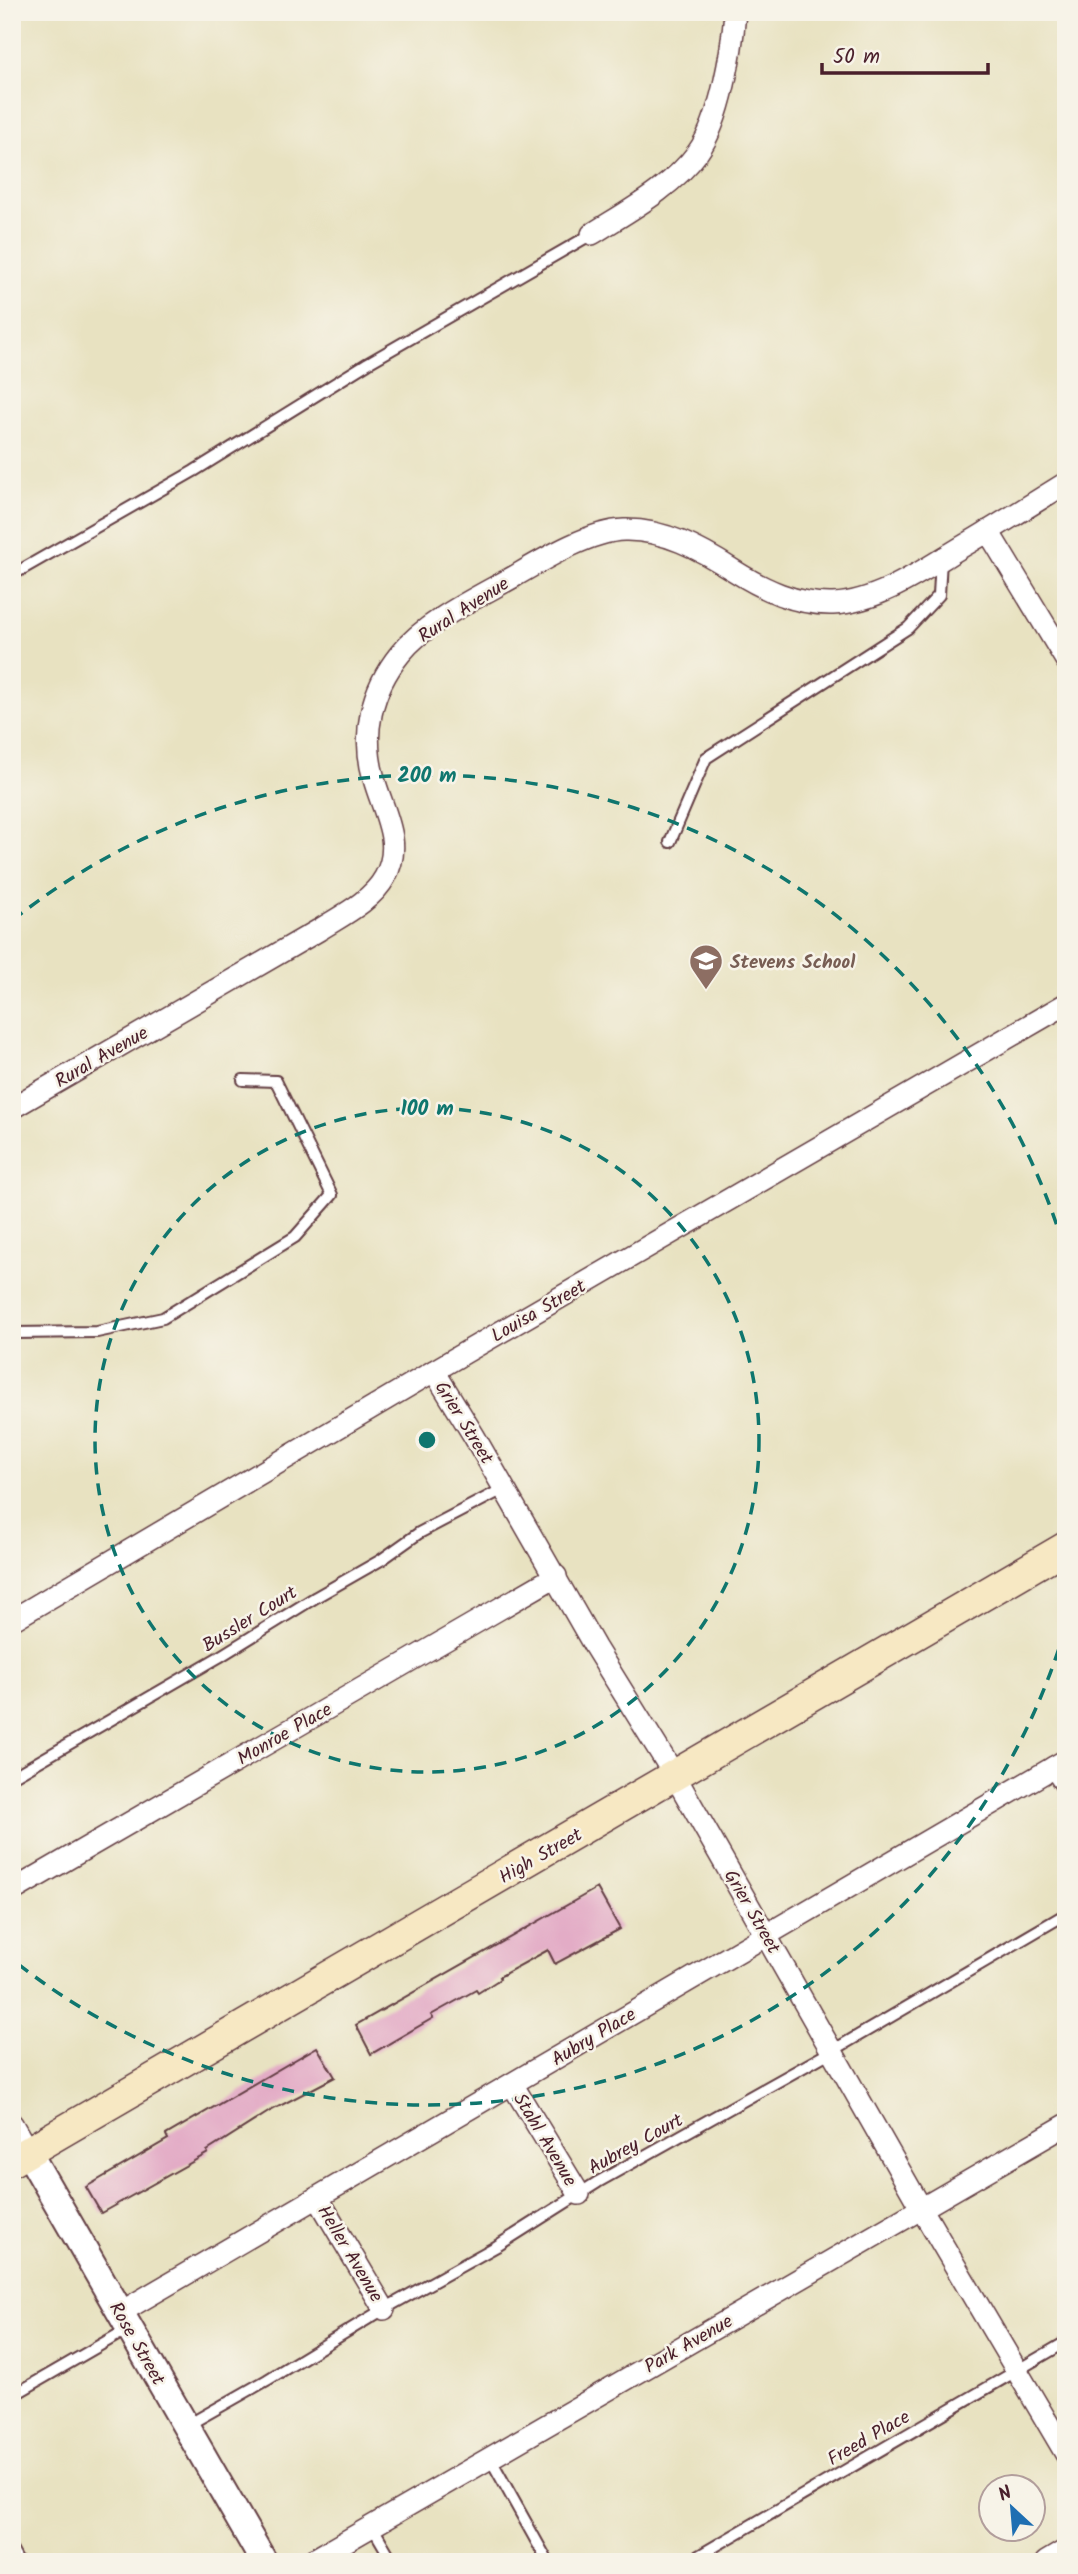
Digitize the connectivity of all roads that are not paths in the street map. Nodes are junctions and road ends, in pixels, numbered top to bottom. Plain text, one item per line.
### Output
1 (735, 12) edge
2 (592, 234) joint
3 (1066, 484) edge
4 (988, 531) junction
5 (941, 559) junction
6 (12, 575) edge
7 (1066, 660) edge
8 (670, 842) dead end
9 (1066, 1004) edge
10 (243, 1080) dead end
11 (12, 1108) edge
12 (12, 1333) edge
13 (434, 1371) junction
14 (505, 1488) junction
15 (1066, 1547) edge
16 (556, 1576) junction
17 (12, 1620) edge
18 (1060, 1763) edge
19 (675, 1776) junction
20 (12, 1777) edge
21 (1066, 1785) edge
22 (12, 1891) edge
23 (1066, 1914) edge
24 (766, 1934) junction
25 (832, 2051) junction
26 (512, 2084) junction
27 (12, 2124) edge
28 (1066, 2125) edge
29 (20, 2156) edge
30 (579, 2194) junction
31 (318, 2198) junction
32 (921, 2208) junction
33 (384, 2309) junction
34 (125, 2320) junction
35 (1066, 2342) edge
36 (1018, 2370) junction
37 (12, 2396) edge
38 (186, 2426) junction
39 (1066, 2454) edge
40 (490, 2458) junction
41 (372, 2526) junction
42 (1066, 2550) edge
43 (12, 2551) edge
44 (318, 2560) edge
45 (18, 2562) edge
46 (264, 2562) edge
47 (393, 2562) edge
48 (548, 2562) edge
49 (688, 2562) edge
50 (1046, 2562) edge

1 - 2 street
2 - 6 lane
3 - 4 street, Rural Avenue
4 - 5 street, Rural Avenue
4 - 7 street
5 - 8 lane
5 - 11 street, Rural Avenue
9 - 13 street, Louisa Street
10 - 12 lane
13 - 14 street, Grier Street
13 - 17 street, Louisa Street
14 - 16 street, Grier Street
14 - 20 lane, Bussler Court
15 - 19 main road, High Street
16 - 19 street, Grier Street
16 - 22 street, Monroe Place
18 - 21 street
18 - 24 street, Aubry Place
19 - 24 street, Grier Street
19 - 29 main road, High Street
23 - 25 lane, Aubrey Court
24 - 25 street, Grier Street
24 - 26 street, Aubry Place
25 - 30 lane, Aubrey Court
25 - 32 street, Grier Street
26 - 30 street, Stahl Avenue
26 - 31 street, Aubry Place
27 - 29 street, Rose Street
28 - 32 street, Park Avenue
29 - 34 street, Rose Street
30 - 33 lane, Aubrey Court
31 - 33 street, Heller Avenue
31 - 34 street, Aubry Place
32 - 36 street, Grier Street
32 - 40 street, Park Avenue
33 - 38 lane, Aubrey Court
34 - 37 lane, Aubry Place
34 - 38 street, Rose Street
35 - 36 lane, Freed Place
36 - 39 street, Grier Street
36 - 49 lane, Freed Place
38 - 46 street, Rose Street
40 - 41 street, Park Avenue
40 - 48 lane
41 - 44 street, Park Avenue
41 - 47 lane
42 - 50 street
43 - 45 lane

